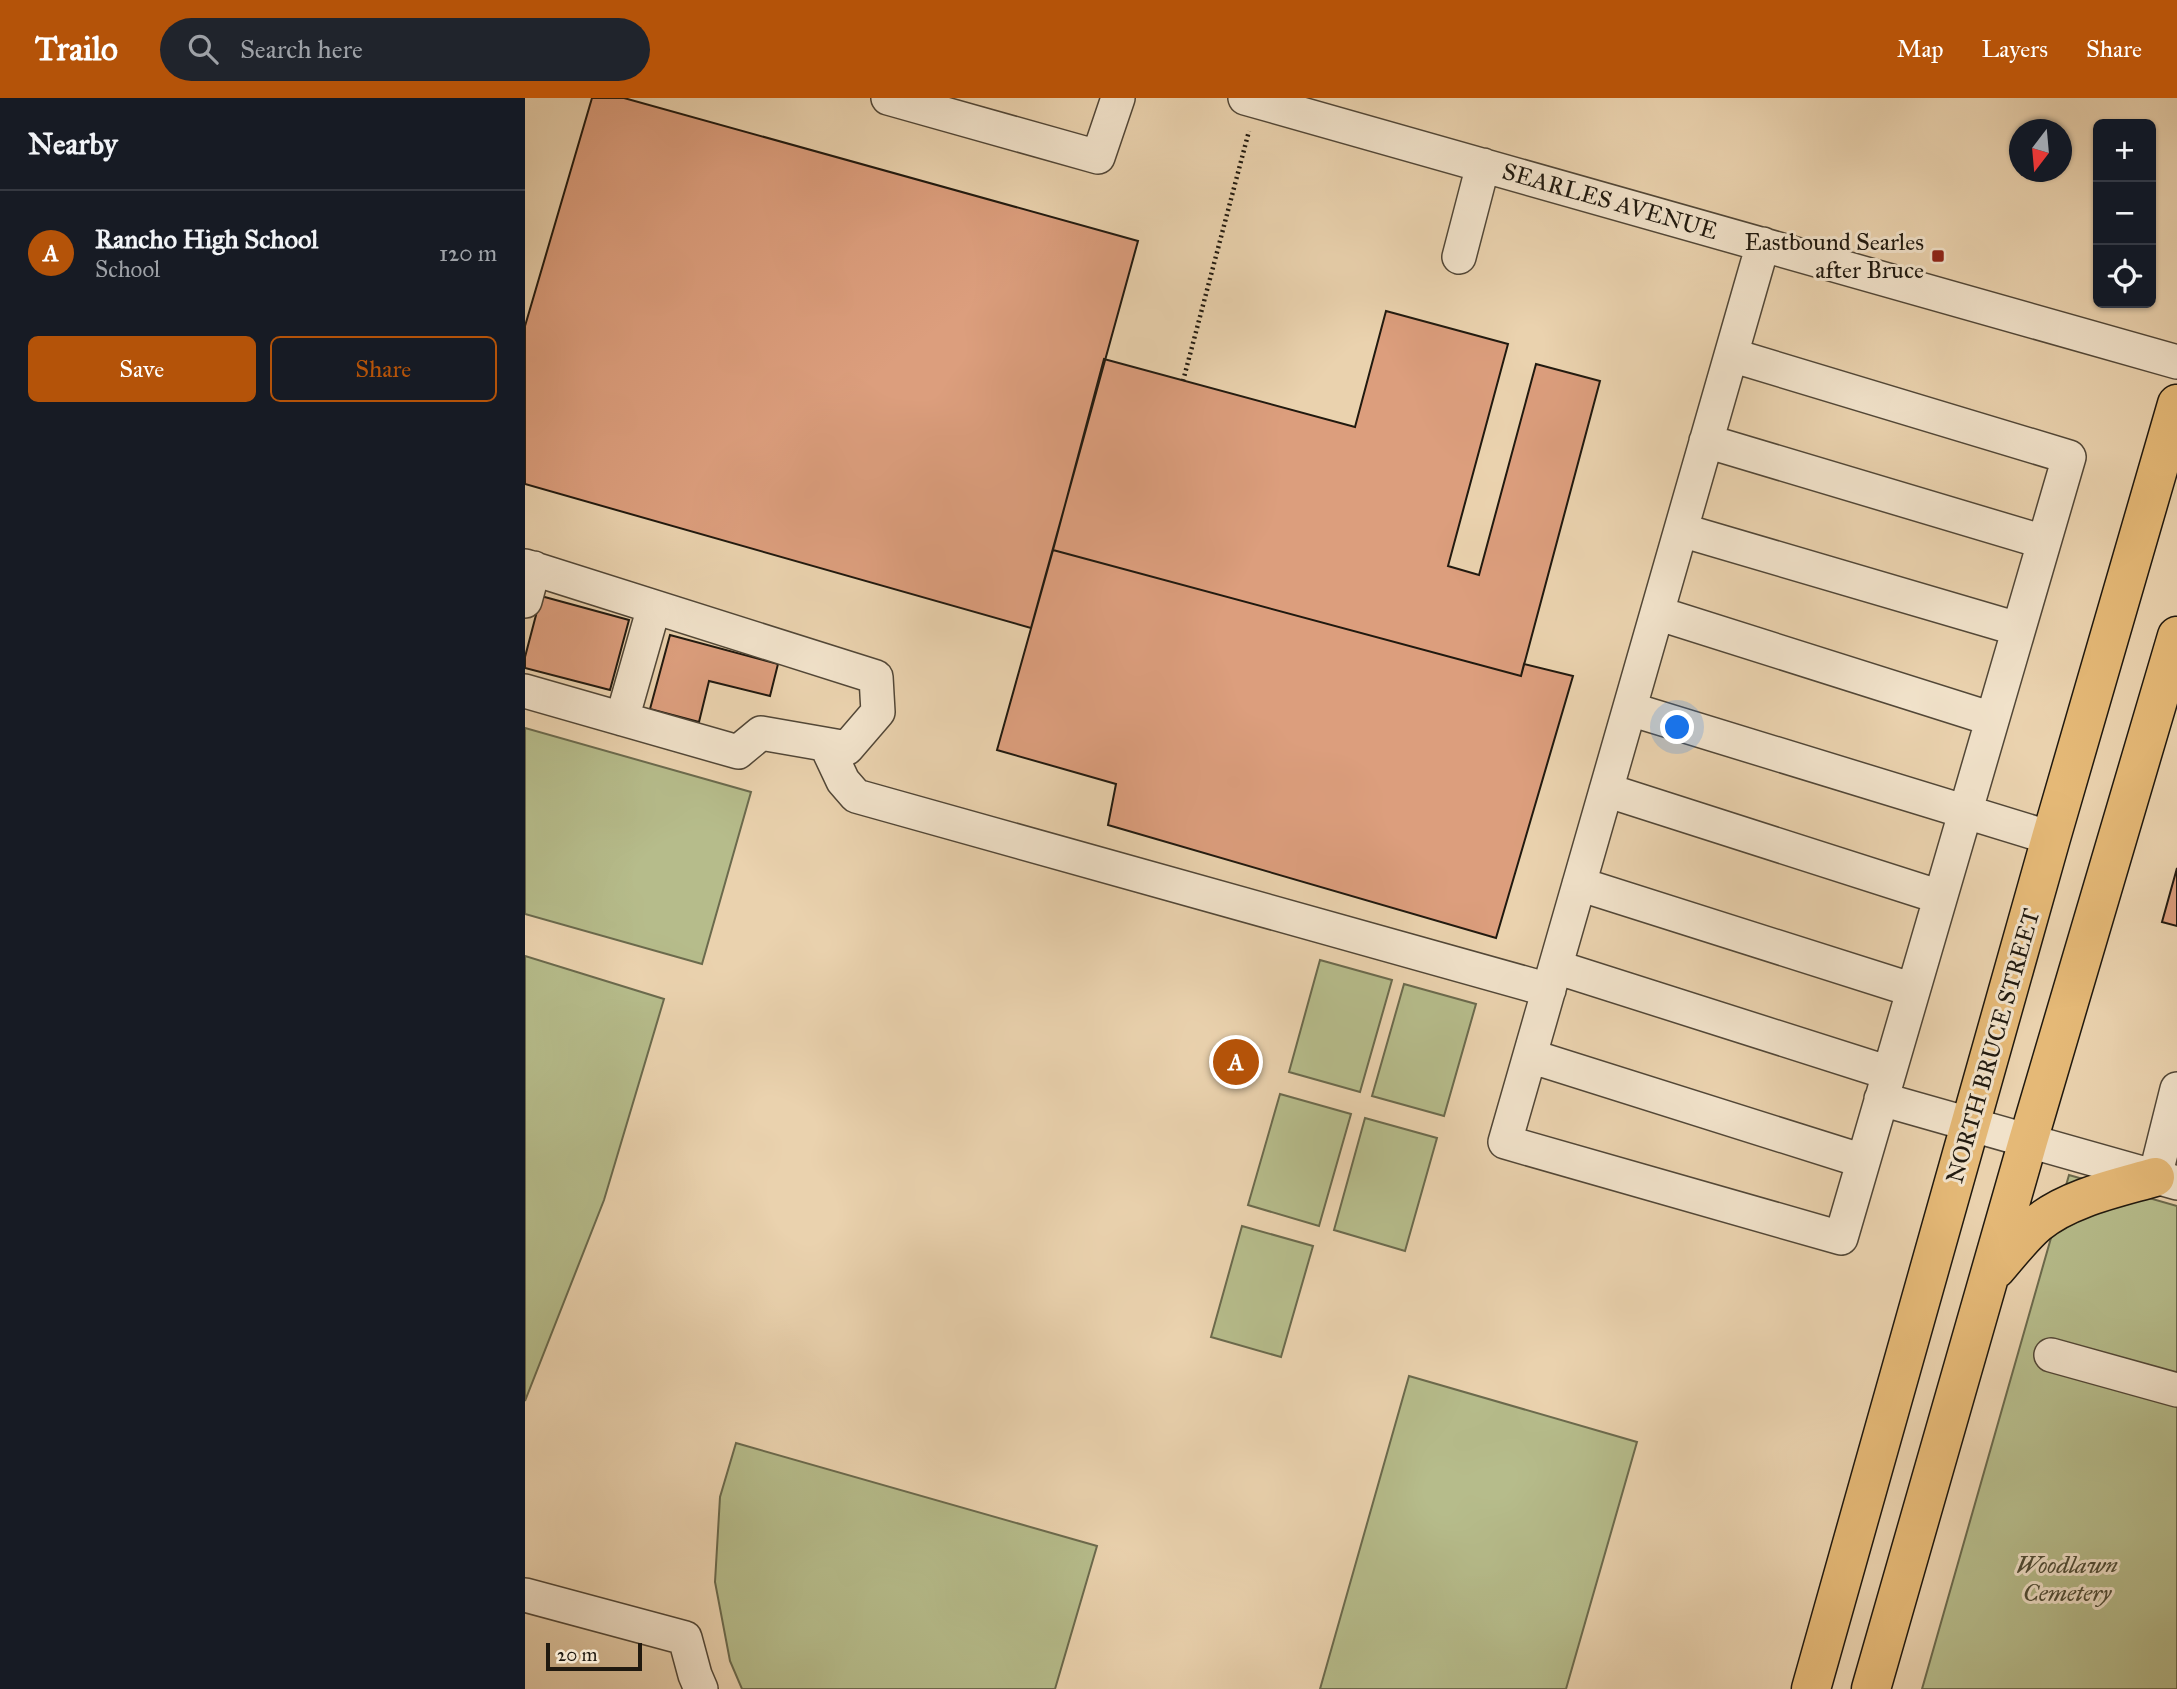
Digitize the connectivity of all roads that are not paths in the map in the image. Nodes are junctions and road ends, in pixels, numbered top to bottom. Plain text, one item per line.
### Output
1 (888, 98) edge
2 (1118, 98) edge
3 (1251, 100) edge
4 (1483, 165) junction
5 (1763, 244) junction
6 (1459, 257) dead end
7 (1731, 355) junction
8 (2177, 362) edge
9 (2177, 404) edge
10 (1706, 441) junction
11 (1681, 530) junction
12 (2044, 542) junction
13 (529, 567) edge
14 (525, 601) edge
15 (654, 607) junction
16 (1657, 614) junction
17 (2018, 629) junction
18 (2177, 636) edge
19 (525, 691) edge
20 (1630, 709) junction
21 (622, 719) junction
22 (1992, 719) junction
23 (826, 745) junction
24 (1606, 790) junction
25 (1965, 812) junction
26 (2051, 838) junction
27 (1579, 884) junction
28 (1940, 897) junction
29 (1552, 979) junction
30 (1913, 990) junction
31 (1530, 1056) junction
32 (1885, 1086) junction
33 (2177, 1089) edge
34 (1971, 1125) junction
35 (2028, 1141) junction
36 (1863, 1161) junction
37 (2166, 1180) edge
38 (1990, 1276) junction
39 (2051, 1355) dead end
40 (2177, 1390) edge
41 (525, 1595) edge
42 (701, 1689) edge
43 (1811, 1689) edge
44 (1871, 1689) edge

1 - 2 street
3 - 4 street, SEARLES AVENUE
4 - 5 street, SEARLES AVENUE
4 - 6 street
5 - 7 street
5 - 8 street, SEARLES AVENUE
7 - 10 street
7 - 12 street
9 - 26 main road, NORTH BRUCE STREET
10 - 11 street
10 - 12 street
11 - 16 street
11 - 17 street
12 - 17 street
13 - 14 street
13 - 15 street
15 - 21 street
15 - 23 street
16 - 20 street
16 - 22 street
17 - 22 street
18 - 35 main road
19 - 21 street
20 - 24 street
20 - 25 street
21 - 23 street
22 - 25 street
23 - 29 street
24 - 27 street
24 - 28 street
25 - 26 street
25 - 28 street
26 - 34 main road, NORTH BRUCE STREET
27 - 29 street
27 - 30 street
28 - 30 street
29 - 31 street
29 - 32 street
30 - 32 street
31 - 36 street
31 - 36 street
32 - 34 street
32 - 36 street
33 - 37 street
34 - 35 street
34 - 43 main road, NORTH BRUCE STREET
35 - 37 street
35 - 38 main road
37 - 38 main road
38 - 44 main road
39 - 40 street
41 - 42 street

